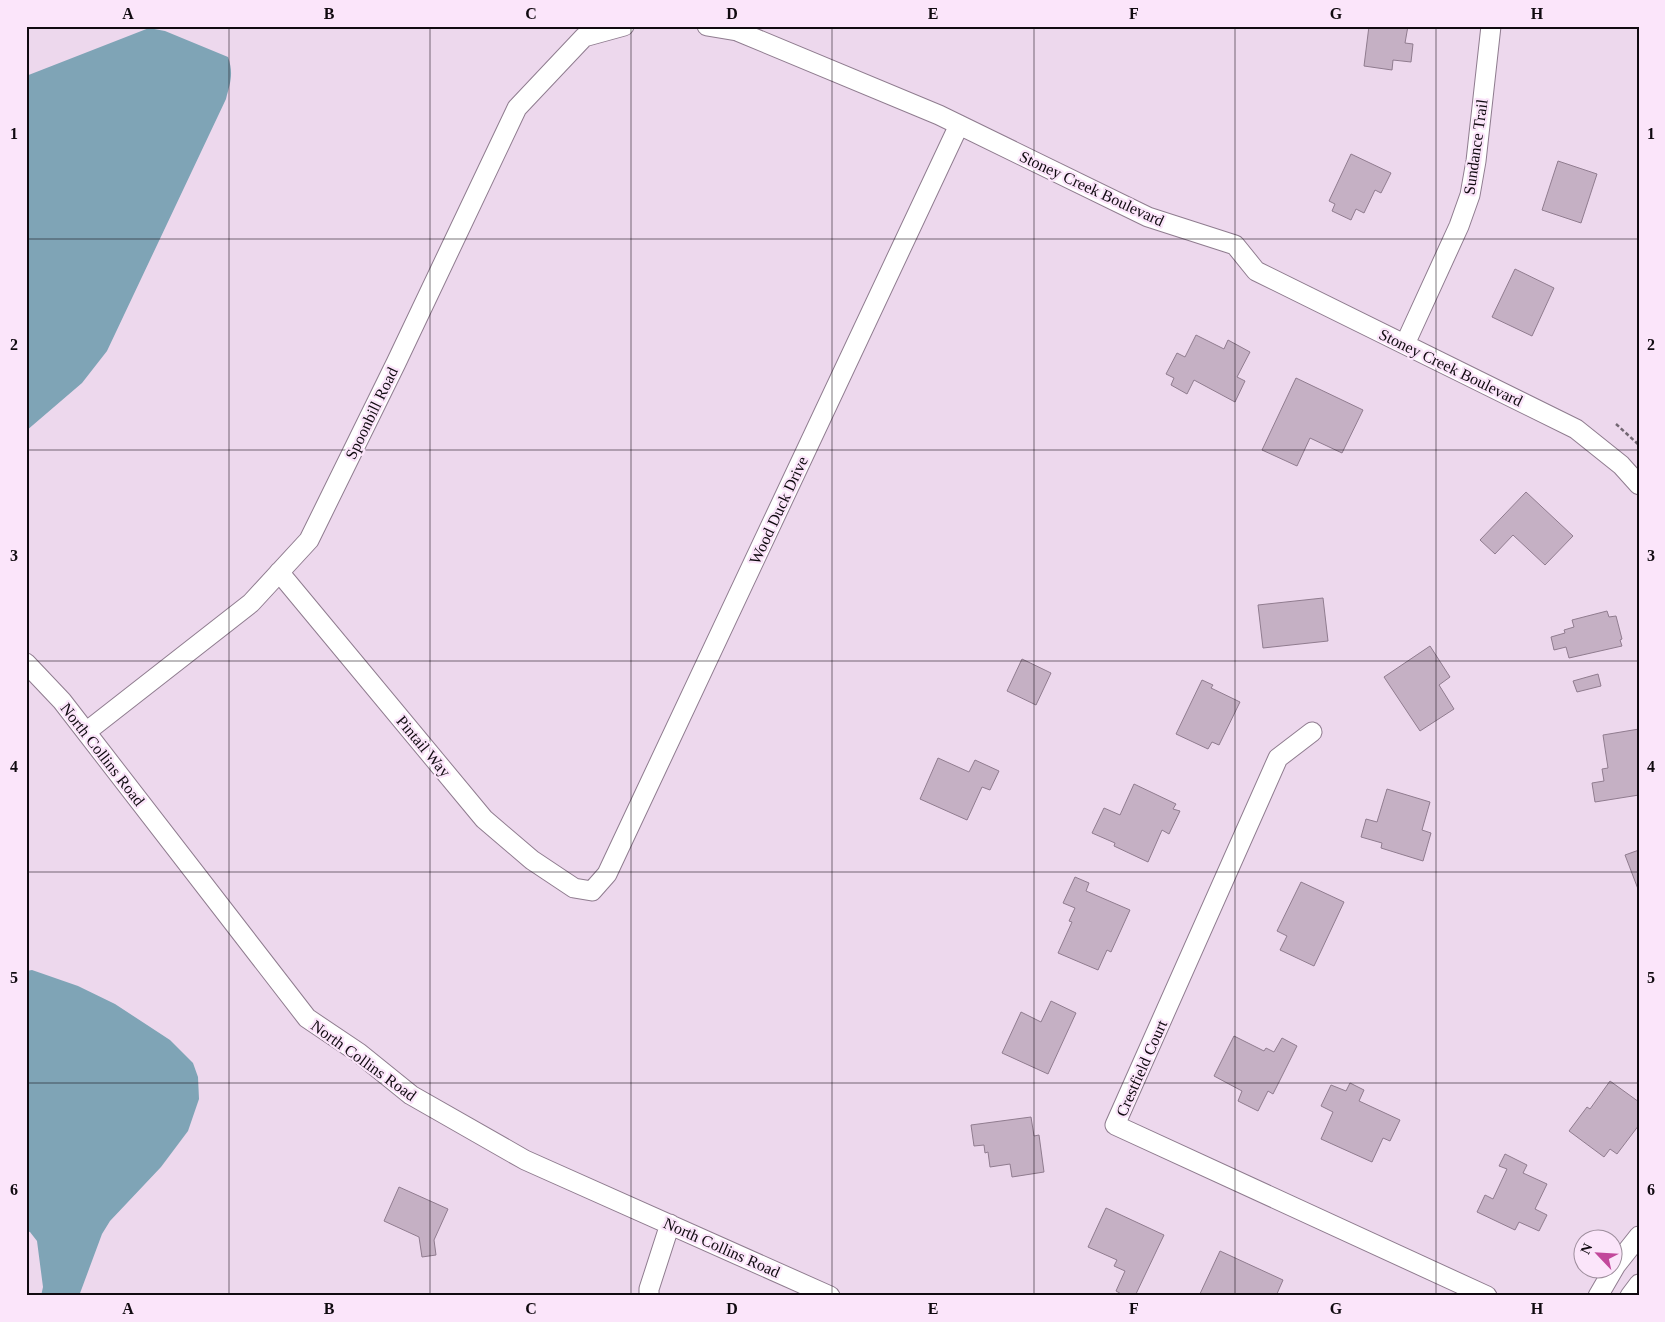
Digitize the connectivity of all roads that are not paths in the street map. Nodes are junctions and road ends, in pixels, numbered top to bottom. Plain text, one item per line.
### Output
1 (624, 26) edge
2 (707, 26) edge
3 (1491, 26) edge
4 (960, 125) junction
5 (1405, 344) junction
6 (1639, 485) edge
7 (279, 572) junction
8 (26, 663) edge
9 (86, 732) junction
10 (1312, 732) dead end
11 (592, 891) joint
12 (670, 1224) junction
13 (1639, 1236) edge
14 (1639, 1284) edge
15 (649, 1296) edge
16 (830, 1296) edge
17 (1487, 1296) edge
18 (1598, 1296) edge
19 (1630, 1296) edge

1 - 7 street, Spoonbill Road
2 - 4 street, Stoney Creek Boulevard
3 - 5 street, Sundance Trail
4 - 5 street, Stoney Creek Boulevard
4 - 11 street, Wood Duck Drive
5 - 6 street, Stoney Creek Boulevard
7 - 9 street, Spoonbill Road
7 - 11 street, Pintail Way
8 - 9 street, North Collins Road
9 - 12 street, North Collins Road
10 - 17 street, Crestfield Court
12 - 15 street
12 - 16 street, North Collins Road
13 - 18 street
14 - 19 street

